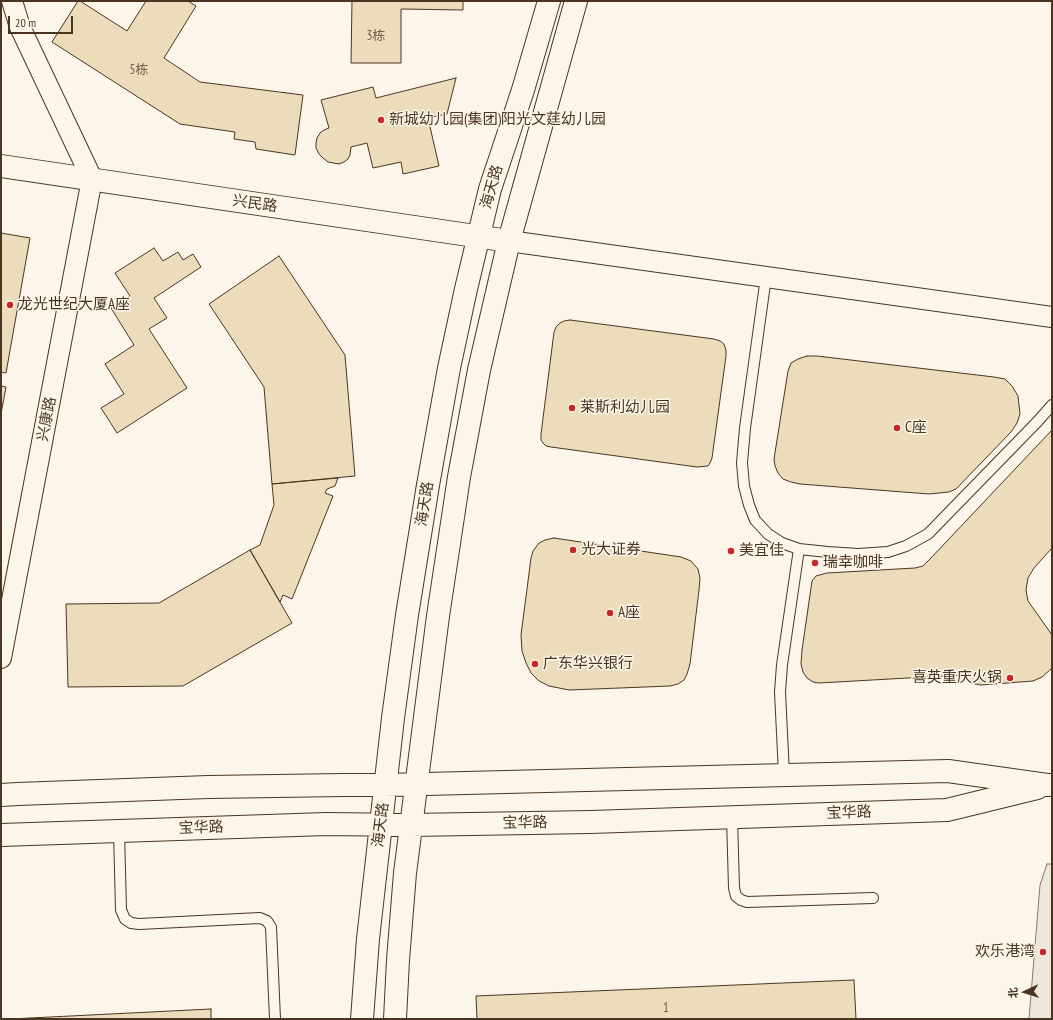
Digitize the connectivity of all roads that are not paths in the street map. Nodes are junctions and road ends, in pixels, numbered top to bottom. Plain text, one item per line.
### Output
1 (12, 1) edge
2 (549, 1) edge
3 (576, 1) edge
4 (1, 166) edge
5 (92, 179) junction
6 (478, 237) junction
7 (510, 241) junction
8 (766, 277) junction
9 (1052, 318) edge
10 (1052, 406) edge
11 (799, 549) junction
12 (1, 658) edge
13 (784, 774) junction
14 (417, 784) junction
15 (385, 785) junction
16 (1049, 785) edge
17 (1, 795) edge
18 (732, 817) junction
19 (381, 825) junction
20 (411, 825) junction
21 (119, 831) junction
22 (1, 835) edge
23 (873, 898) dead end
24 (275, 1019) edge
25 (362, 1019) edge
26 (395, 1019) edge

1 - 5 street
2 - 6 main road, 海天路
3 - 7 main road, 海天路
4 - 5 main road, 兴民路
5 - 6 main road, 兴民路
5 - 12 street, 兴康路
6 - 7 main road, 兴民路
6 - 15 main road, 海天路
7 - 8 street
7 - 14 main road, 海天路
8 - 9 street
8 - 11 lane
10 - 11 lane
11 - 13 lane
13 - 14 main road, 宝华路
13 - 16 main road, 宝华路
14 - 15 main road, 宝华路
14 - 20 main road, 海天路
15 - 17 main road, 宝华路
15 - 19 main road, 海天路
16 - 18 main road, 宝华路
18 - 20 main road, 宝华路
18 - 23 lane
19 - 20 main road, 宝华路
19 - 21 main road, 宝华路
19 - 25 main road, 海天路
20 - 26 main road, 海天路
21 - 22 main road, 宝华路
21 - 24 lane

